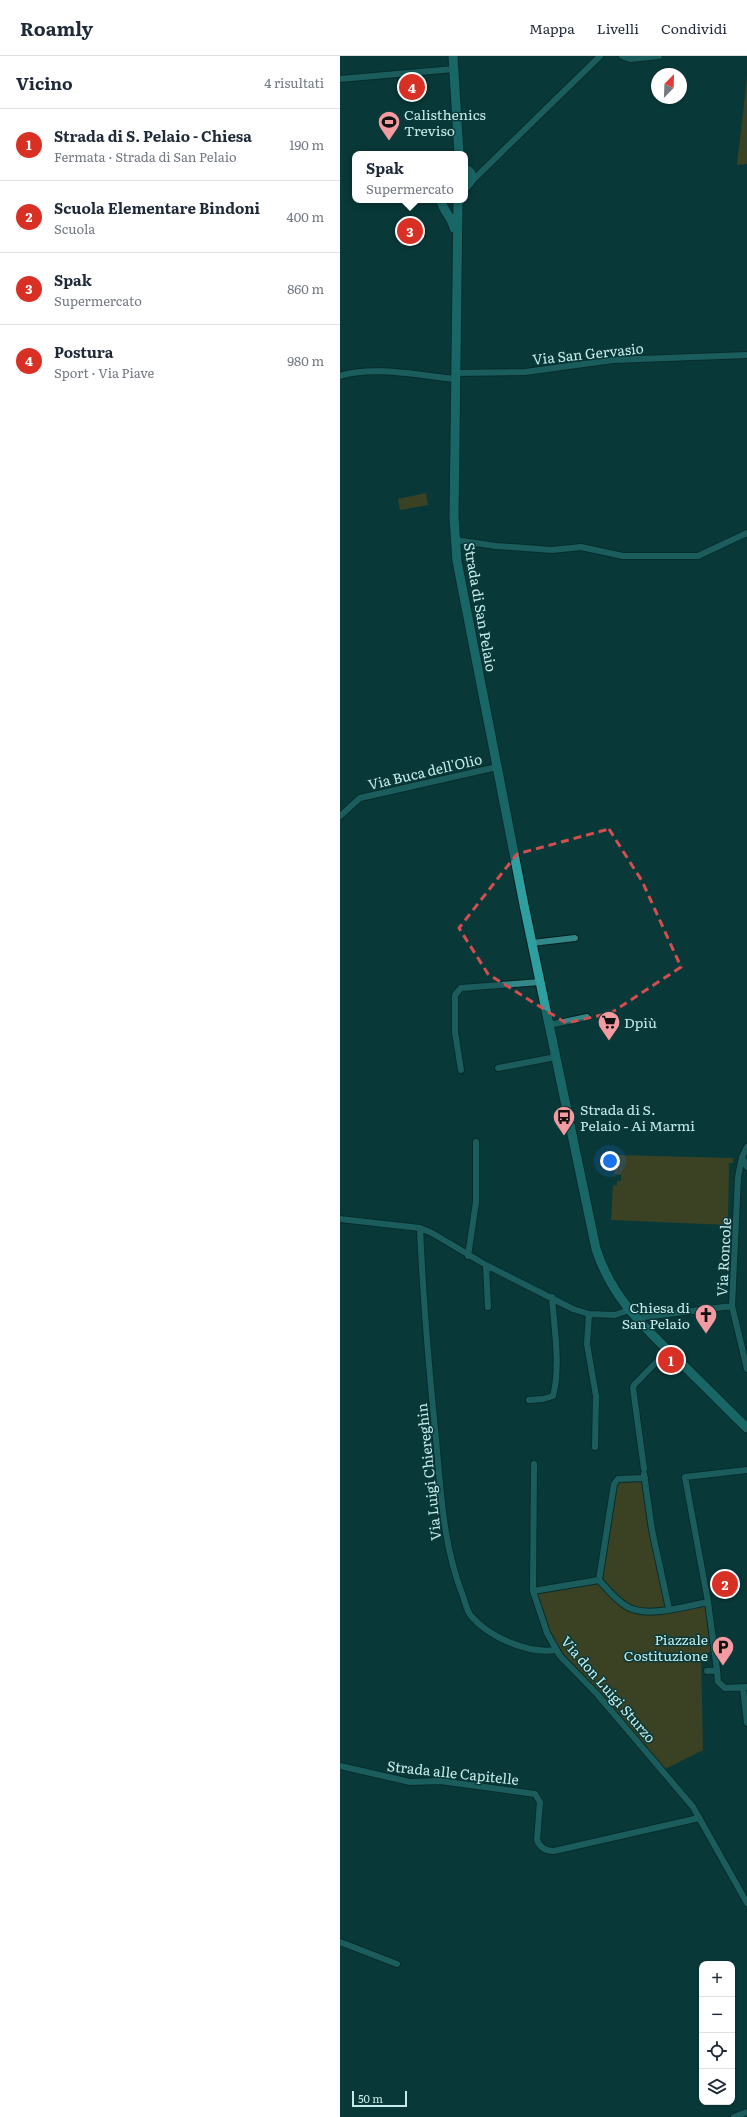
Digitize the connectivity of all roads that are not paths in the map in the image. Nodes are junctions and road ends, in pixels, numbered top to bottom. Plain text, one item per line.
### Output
1 (453, 56) edge
2 (600, 56) edge
3 (622, 56) edge
4 (659, 56) edge
5 (454, 69) junction
6 (340, 79) edge
7 (457, 139) junction
8 (456, 151) edge
9 (459, 151) edge
10 (473, 169) edge
11 (468, 185) edge
12 (442, 203) edge
13 (454, 208) edge
14 (747, 355) edge
15 (340, 376) edge
16 (456, 376) junction
17 (747, 533) edge
18 (455, 540) junction
19 (497, 767) junction
20 (340, 816) edge
21 (574, 938) dead end
22 (532, 943) junction
23 (540, 982) junction
24 (587, 1017) dead end
25 (549, 1025) junction
26 (556, 1057) junction
27 (498, 1068) dead end
28 (461, 1070) dead end
29 (476, 1142) dead end
30 (747, 1147) edge
31 (742, 1157) junction
32 (747, 1166) edge
33 (340, 1219) edge
34 (420, 1228) junction
35 (468, 1256) junction
36 (486, 1265) junction
37 (552, 1297) junction
38 (732, 1306) junction
39 (488, 1307) dead end
40 (629, 1310) junction
41 (589, 1314) junction
42 (637, 1320) junction
43 (668, 1350) junction
44 (747, 1369) edge
45 (529, 1400) dead end
46 (747, 1428) edge
47 (595, 1447) dead end
48 (534, 1464) dead end
49 (747, 1470) edge
50 (644, 1474) junction
51 (599, 1580) junction
52 (533, 1591) junction
53 (708, 1602) junction
54 (669, 1609) junction
55 (555, 1650) junction
56 (717, 1670) junction
57 (707, 1671) dead end
58 (745, 1688) edge
59 (747, 1722) edge
60 (340, 1766) edge
61 (700, 1818) junction
62 (747, 1903) edge
63 (340, 1942) edge
64 (398, 1964) dead end
65 (747, 2112) edge
66 (734, 2117) edge

1 - 5 main road
2 - 10 street
3 - 4 street
5 - 6 street
5 - 7 main road
7 - 8 main road
7 - 9 main road
10 - 11 main road
12 - 13 main road, Strada di San Pelaio
13 - 16 main road, Strada di San Pelaio
14 - 16 street, Via San Gervasio
15 - 16 street, Via San Gervasio
16 - 18 main road, Strada di San Pelaio
17 - 18 street
18 - 19 main road, Strada di San Pelaio
19 - 20 street, Via Buca dell'Olio
19 - 22 main road, Strada di San Pelaio
21 - 22 street
22 - 23 main road, Strada di San Pelaio
23 - 25 main road, Strada di San Pelaio
23 - 28 street
24 - 25 street
25 - 26 main road, Strada di San Pelaio
26 - 27 street
26 - 40 main road, Strada di San Pelaio
29 - 35 street
30 - 31 street, Via Roncole
31 - 32 street
31 - 38 street, Via Roncole
33 - 34 street
34 - 35 street
34 - 55 street, Via Luigi Chiereghin
35 - 36 street
36 - 37 street
36 - 39 street
37 - 41 street
37 - 45 street
38 - 42 street
38 - 44 street, Via Roncole
40 - 41 street
40 - 42 main road, Strada di San Pelaio
41 - 47 street
42 - 43 main road, Strada di San Pelaio
43 - 46 main road, Strada di San Pelaio
43 - 50 street
48 - 52 street, Via don Luigi Sturzo
49 - 53 street
50 - 51 street
50 - 54 street
51 - 52 street
51 - 54 street
52 - 55 street, Via don Luigi Sturzo
53 - 54 street
53 - 56 street
55 - 61 street, Via don Luigi Sturzo
56 - 57 street
56 - 58 street
58 - 59 street
60 - 61 street, Strada alle Capitelle
61 - 62 street, Via don Luigi Sturzo
63 - 64 street
65 - 66 street

